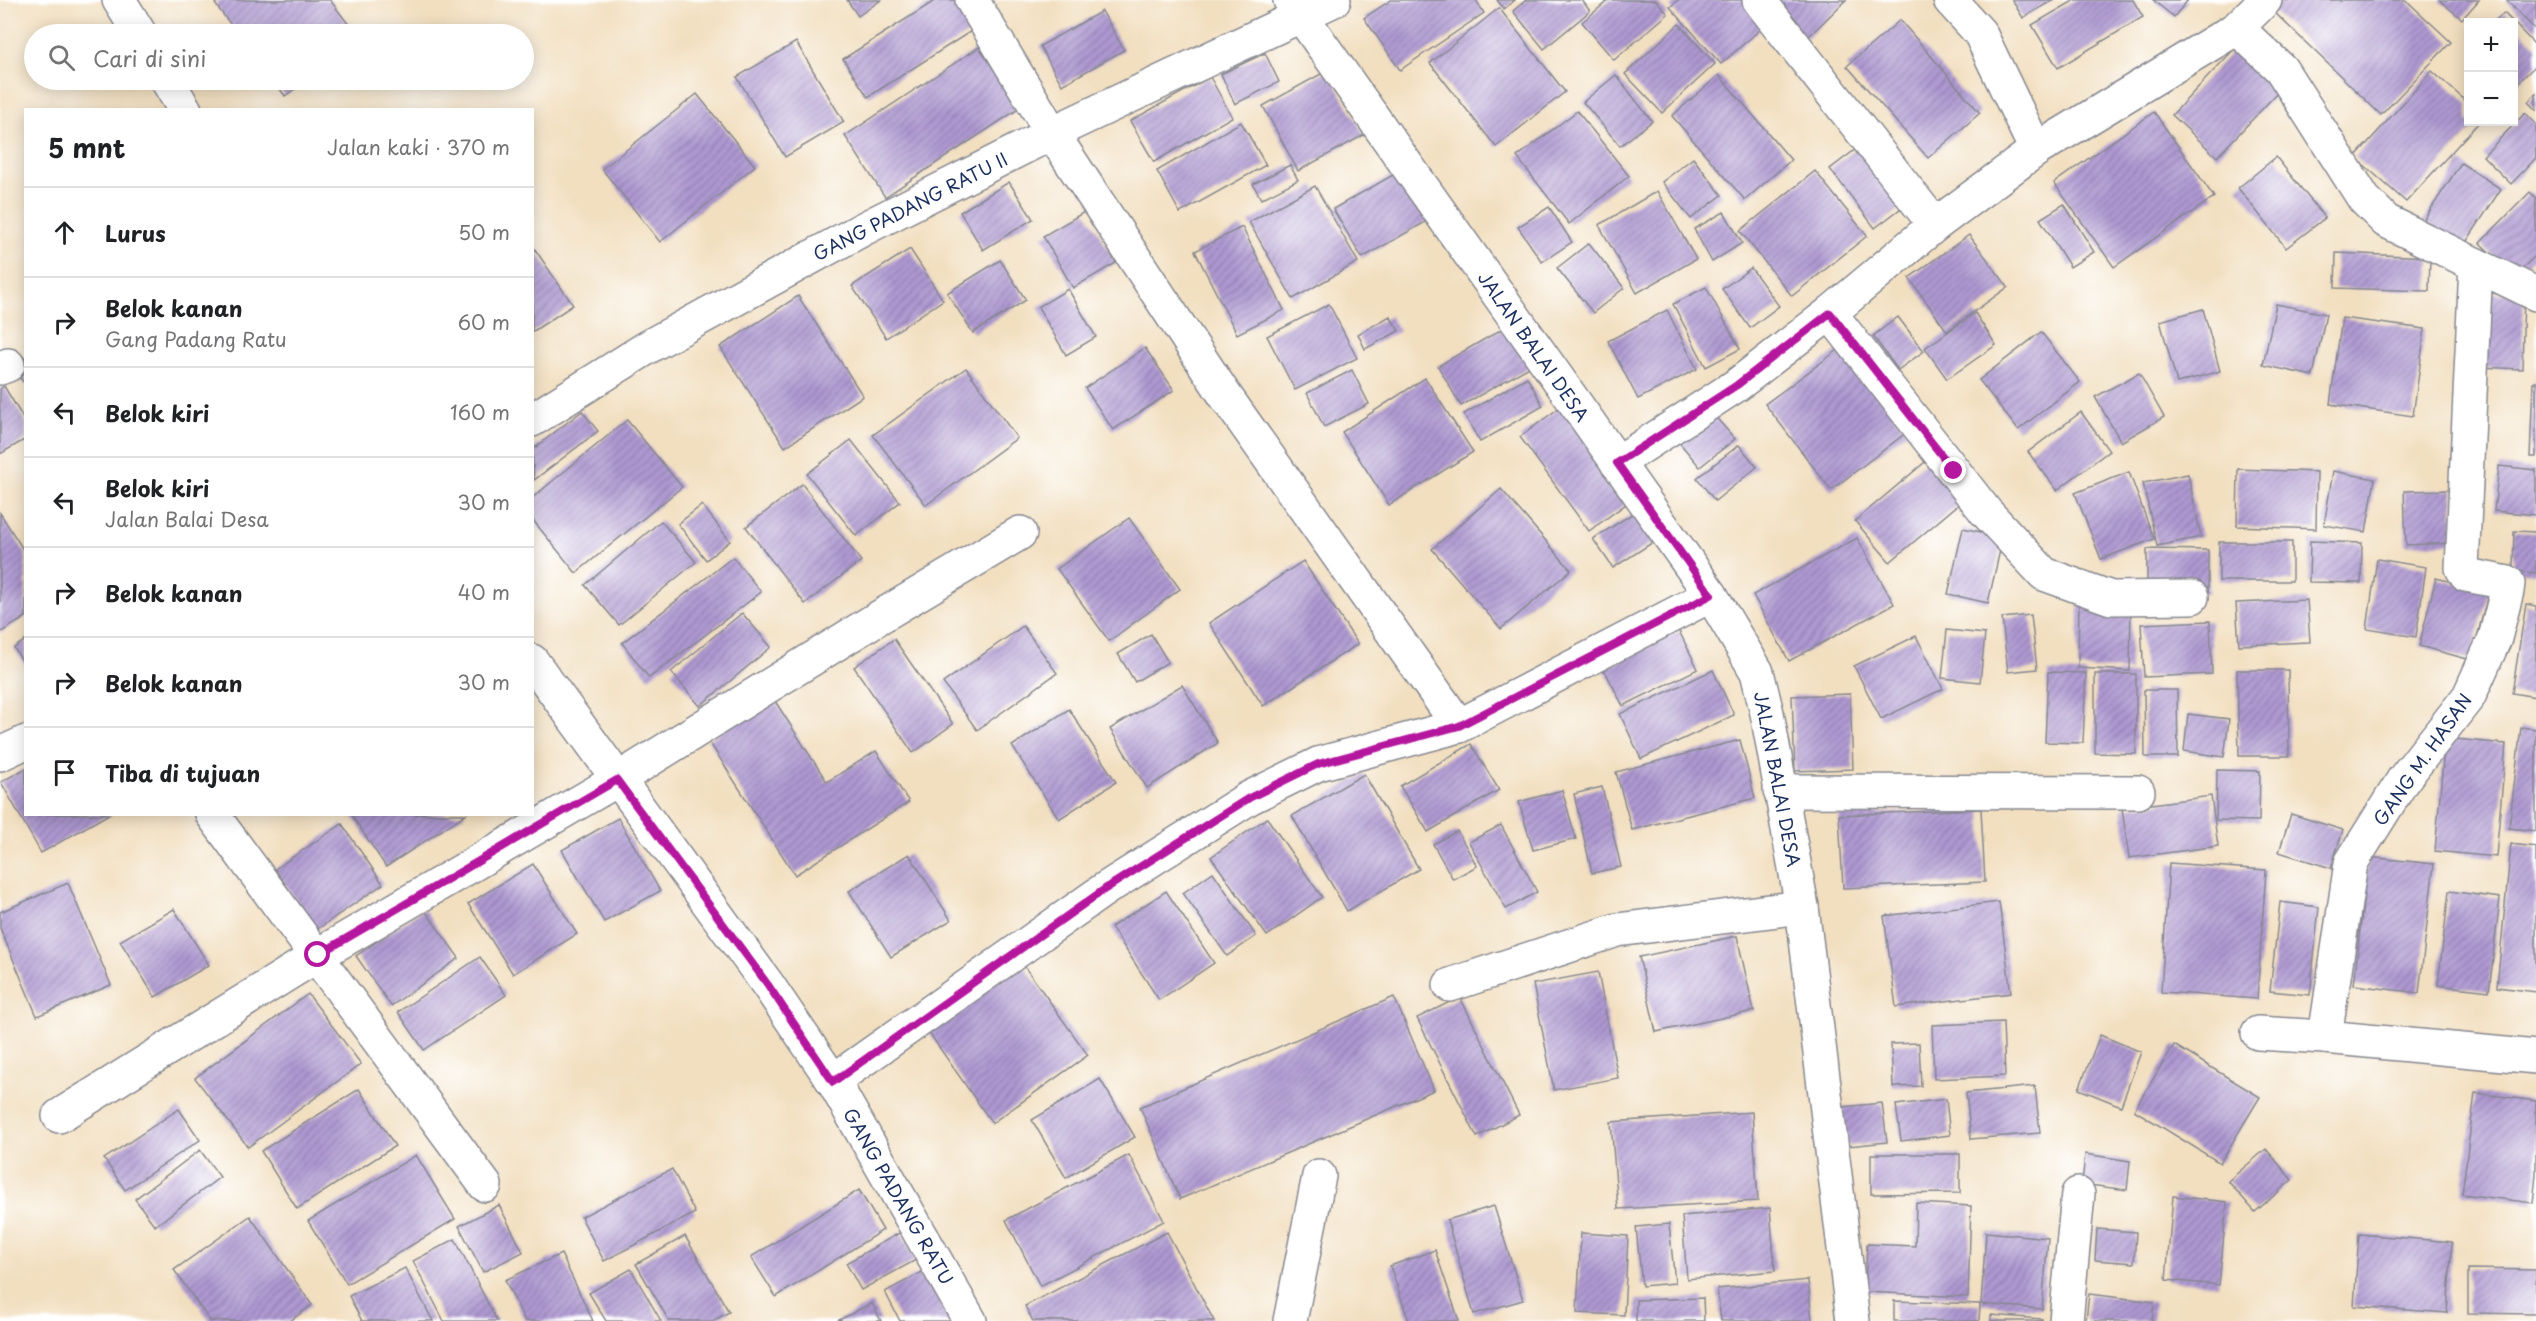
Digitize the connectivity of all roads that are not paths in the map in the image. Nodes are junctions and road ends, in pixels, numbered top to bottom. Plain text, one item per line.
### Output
1 (119, 0) edge
2 (972, 0) edge
3 (1334, 0) edge
4 (1759, 0) edge
5 (1950, 0) edge
6 (2264, 0) edge
7 (1295, 8) edge
8 (134, 24) edge
9 (2237, 28) junction
10 (173, 90) edge
11 (184, 108) edge
12 (1052, 133) junction
13 (2036, 150) junction
14 (1935, 225) junction
15 (2476, 265) junction
16 (2536, 294) edge
17 (1830, 313) junction
18 (534, 419) edge
19 (1617, 463) junction
20 (1020, 533) dead end
21 (1711, 595) junction
22 (2192, 597) dead end
23 (534, 664) edge
24 (1459, 726) junction
25 (24, 743) edge
26 (0, 754) edge
27 (617, 780) junction
28 (1780, 791) junction
29 (2138, 792) dead end
30 (214, 816) edge
31 (1802, 908) junction
32 (318, 955) junction
33 (1450, 985) dead end
34 (2258, 1033) dead end
35 (2325, 1037) junction
36 (2536, 1057) edge
37 (833, 1082) junction
38 (59, 1116) dead end
39 (1319, 1176) dead end
40 (485, 1185) dead end
41 (2078, 1194) dead end
42 (970, 1321) edge
43 (1290, 1321) edge
44 (1853, 1321) edge
45 (2066, 1321) edge

1 - 8 street
2 - 12 street
3 - 7 street, GANG PADANG RATU II
4 - 14 street
5 - 13 street
6 - 9 street
7 - 12 street, GANG PADANG RATU II
7 - 19 street, JALAN BALAI DESA
9 - 13 street
9 - 15 street
10 - 11 street
12 - 18 street, GANG PADANG RATU II
12 - 24 street
13 - 14 street
14 - 17 street
15 - 16 street
15 - 35 street, GANG M. HASAN
17 - 19 street
17 - 22 street
19 - 21 street, JALAN BALAI DESA
20 - 27 street
21 - 24 street
21 - 28 street, JALAN BALAI DESA
23 - 27 street, GANG PADANG RATU
24 - 37 street
25 - 26 street
27 - 32 street
27 - 37 street, GANG PADANG RATU
28 - 29 street
28 - 31 street, JALAN BALAI DESA
30 - 32 street
31 - 33 street
31 - 44 street, JALAN BALAI DESA
32 - 38 street
32 - 40 street
34 - 35 street
35 - 36 street
37 - 42 street, GANG PADANG RATU
39 - 43 street
41 - 45 street

